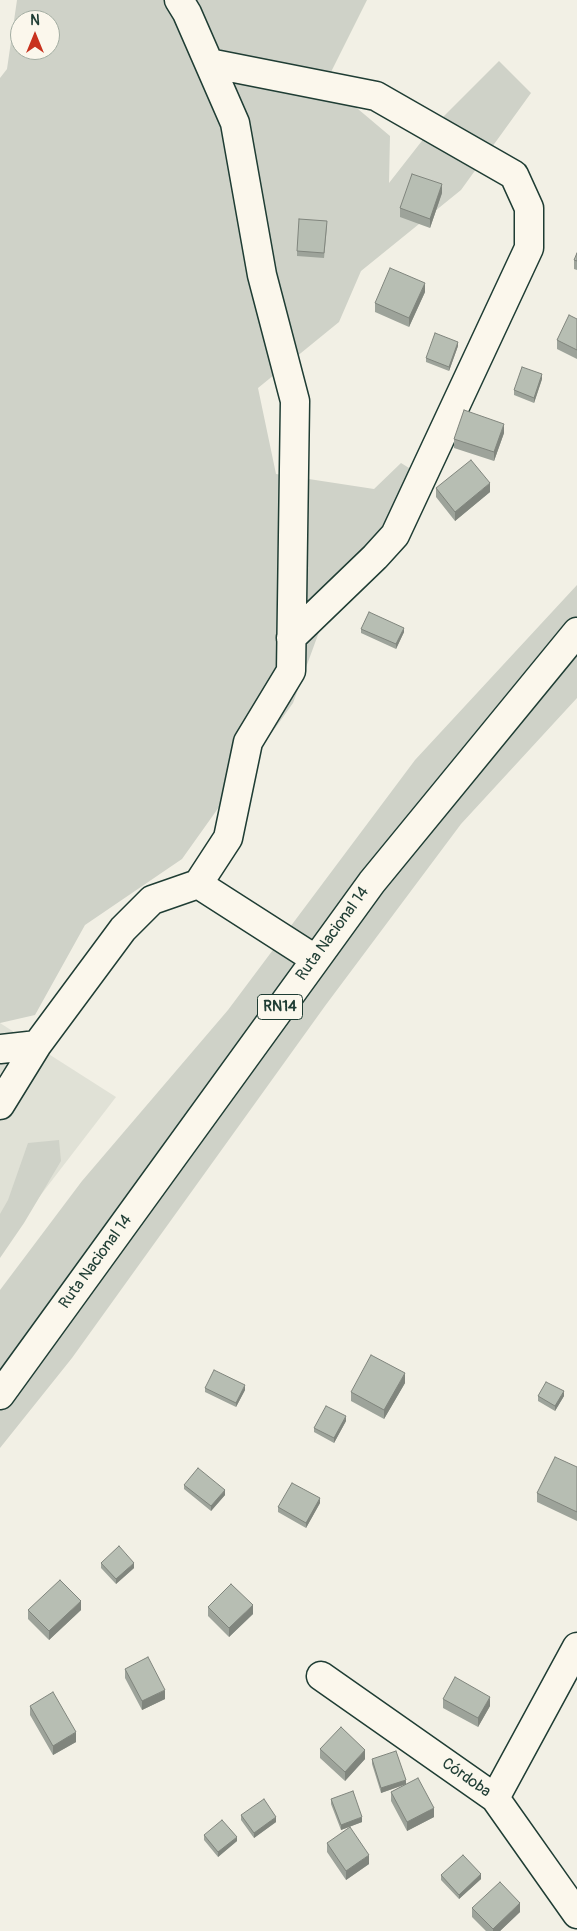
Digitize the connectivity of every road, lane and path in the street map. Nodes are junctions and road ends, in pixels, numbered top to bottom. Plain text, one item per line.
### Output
1 (179, 0) edge
2 (210, 63) junction
3 (577, 632) edge
4 (291, 638) junction
5 (198, 884) junction
6 (315, 959) junction
7 (37, 1045) junction
8 (0, 1049) edge
9 (0, 1105) edge
10 (0, 1395) edge
11 (577, 1647) edge
12 (321, 1676) dead end
13 (495, 1798) junction
14 (577, 1914) edge

1 - 2 main road
2 - 4 main road
2 - 4 main road
3 - 6 main road, Ruta Nacional 14 / RN14
4 - 5 main road
5 - 6 main road
5 - 7 main road
6 - 10 main road, Ruta Nacional 14 / RN14
7 - 8 main road
7 - 9 main road
11 - 13 main road
12 - 13 main road, Córdoba
13 - 14 main road, Córdoba

